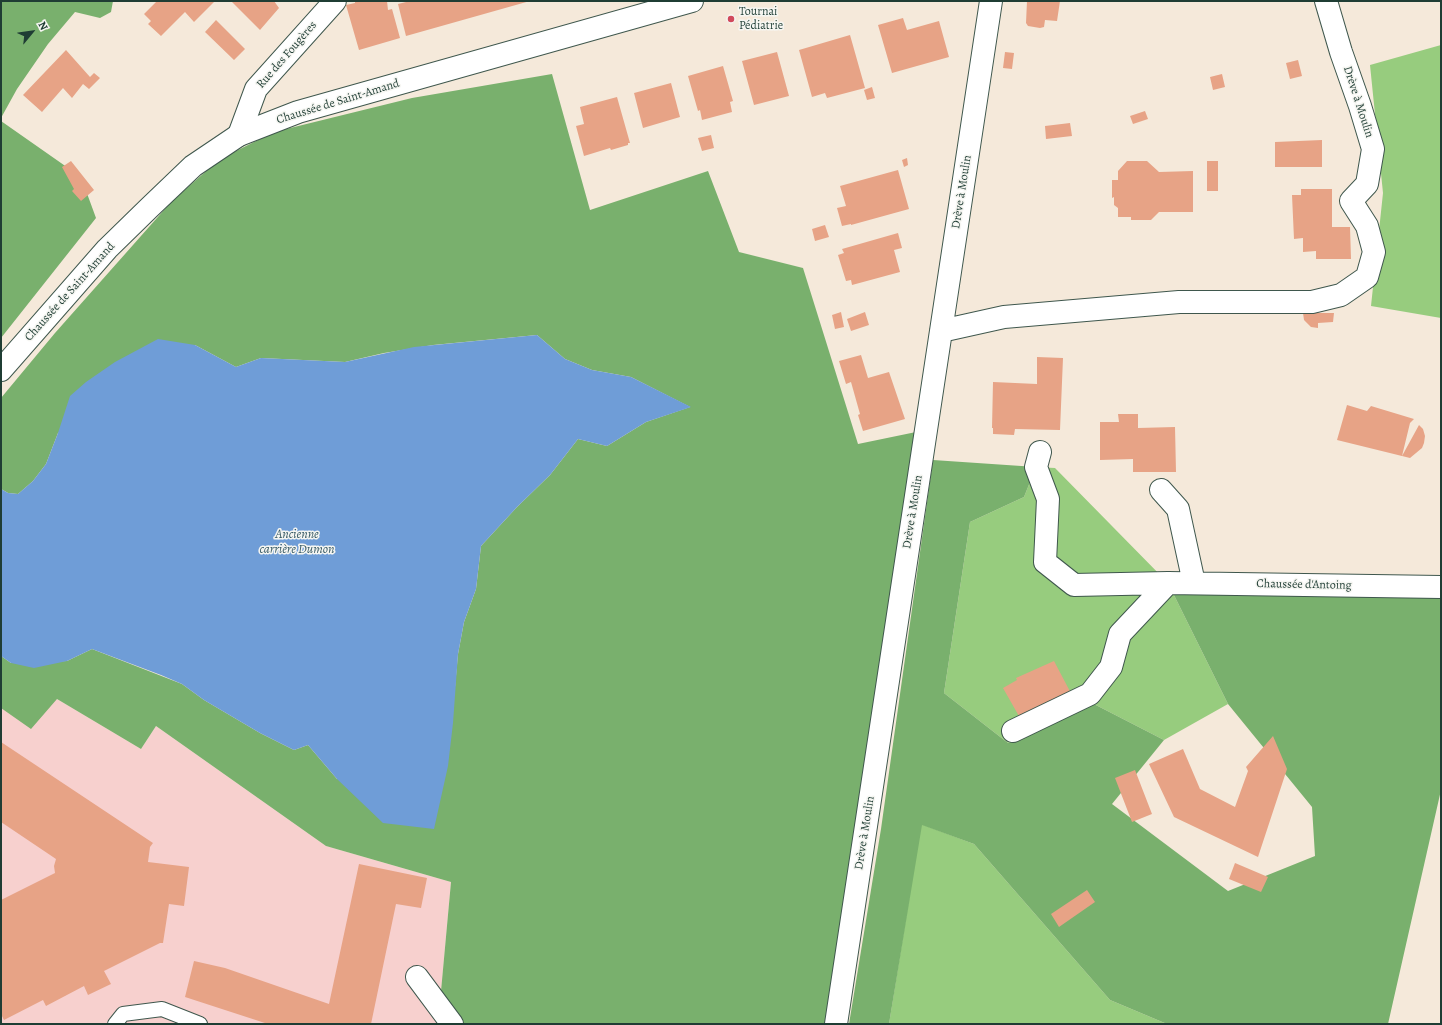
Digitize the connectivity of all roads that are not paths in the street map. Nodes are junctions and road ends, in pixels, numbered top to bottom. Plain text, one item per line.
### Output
1 (335, 1) edge
2 (692, 1) edge
3 (991, 1) edge
4 (1326, 1) edge
5 (239, 135) junction
6 (941, 331) junction
7 (1, 370) edge
8 (1040, 452) dead end
9 (1161, 490) dead end
10 (1168, 583) junction
11 (1194, 583) junction
12 (1441, 587) edge
13 (1013, 731) dead end
14 (417, 977) dead end
15 (115, 1024) edge
16 (200, 1024) edge
17 (452, 1024) edge
18 (836, 1024) edge

1 - 5 street, Rue des Fougères
2 - 5 street, Chaussée de Saint-Amand
3 - 6 street, Drève à Moulin
4 - 6 street, Drève à Moulin
5 - 7 street, Chaussée de Saint-Amand
6 - 18 street, Drève à Moulin
8 - 10 street, Chaussée d'Antoing
9 - 11 street
10 - 11 street, Chaussée d'Antoing
10 - 13 street
11 - 12 street, Chaussée d'Antoing
14 - 17 street
15 - 16 lane

